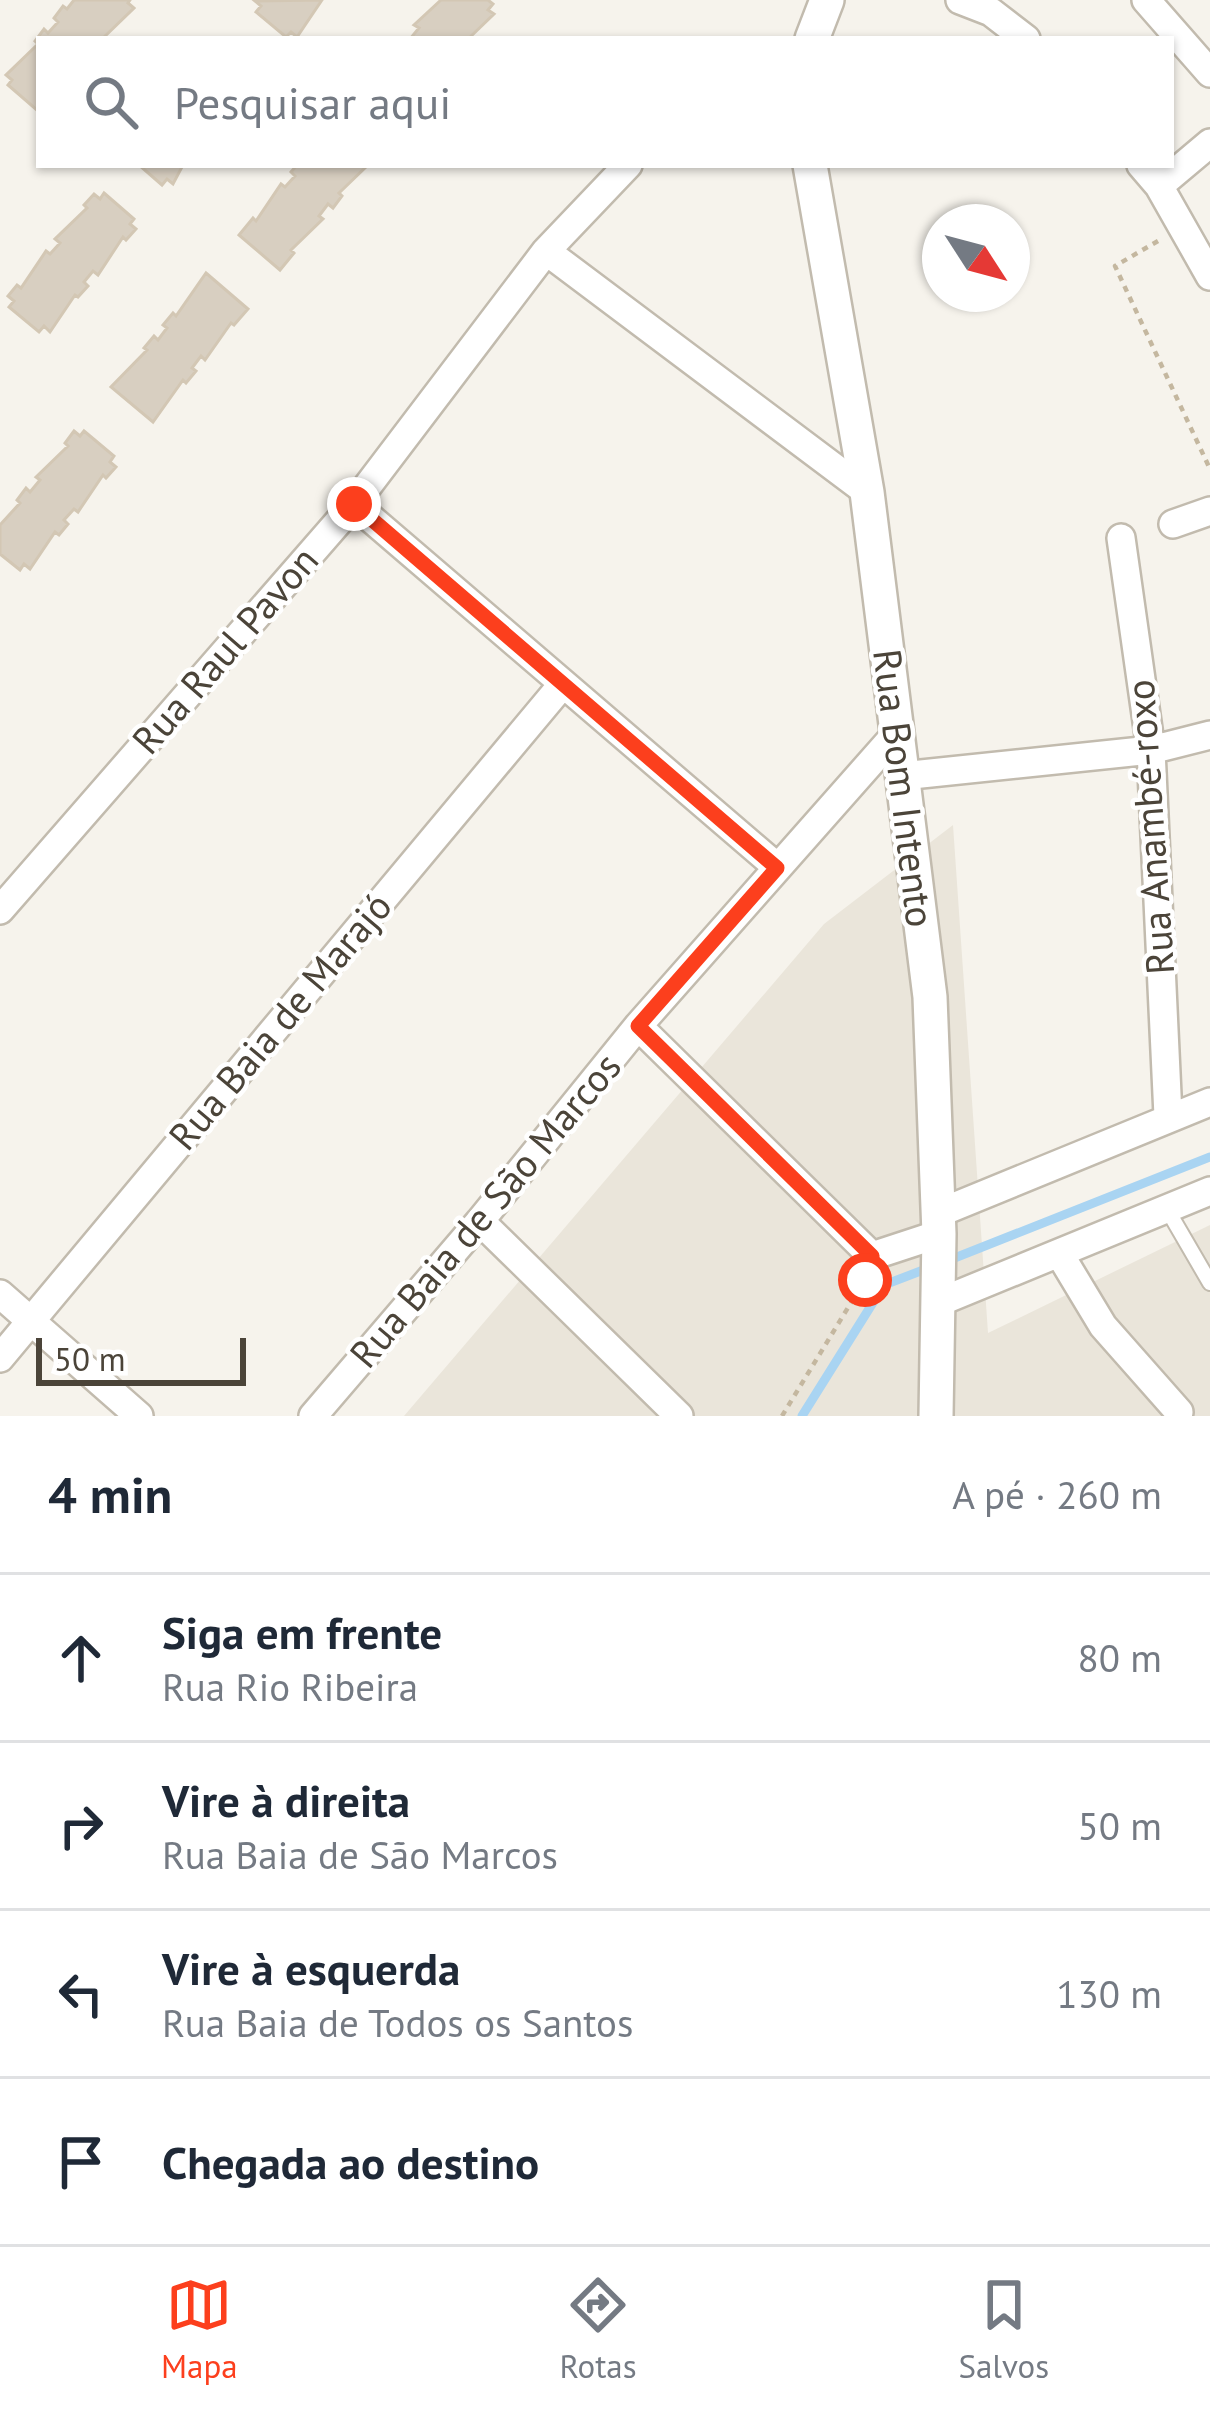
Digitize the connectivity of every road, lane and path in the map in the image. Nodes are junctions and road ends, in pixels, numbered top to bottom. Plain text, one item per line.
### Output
1 (827, 0) edge
2 (960, 0) edge
3 (1146, 0) edge
4 (813, 36) edge
5 (1023, 36) edge
6 (1210, 73) edge
7 (1210, 143) edge
8 (1174, 162) edge
9 (625, 168) edge
10 (811, 168) edge
11 (1150, 175) edge
12 (1184, 226) junction
13 (546, 251) junction
14 (1210, 276) edge
15 (1210, 469) edge
16 (867, 492) junction
17 (354, 504) junction
18 (1210, 511) edge
19 (1173, 524) dead end
20 (1121, 538) dead end
21 (562, 685) junction
22 (896, 734) junction
23 (1210, 735) edge
24 (1151, 750) junction
25 (902, 776) junction
26 (777, 868) junction
27 (0, 910) edge
28 (638, 1026) junction
29 (1210, 1102) edge
30 (1168, 1116) junction
31 (1210, 1192) edge
32 (1166, 1209) junction
33 (480, 1221) junction
34 (939, 1232) junction
35 (1059, 1253) junction
36 (872, 1256) junction
37 (1210, 1282) edge
38 (0, 1294) edge
39 (937, 1298) junction
40 (31, 1321) junction
41 (0, 1358) edge
42 (1179, 1412) dead end
43 (320, 1414) edge
44 (140, 1416) edge
45 (679, 1416) edge
46 (782, 1416) edge
47 (936, 1416) edge

1 - 4 street
2 - 5 street
3 - 6 street
7 - 8 street
9 - 13 street, Rua Raul Pavon
10 - 16 street, Rua Bom Intento
11 - 12 street
12 - 14 street
12 - 15 path
13 - 16 street
13 - 17 street, Rua Raul Pavon
16 - 22 street, Rua Bom Intento
17 - 21 street
17 - 27 street, Rua Raul Pavon
18 - 19 street
20 - 24 street, Rua Anambé-roxo
21 - 26 street
21 - 40 street, Rua Baia de Marajó
22 - 25 street, Rua Bom Intento
22 - 26 street, Rua Baia de São Marcos
23 - 24 street
24 - 25 street
24 - 30 street, Rua Anambé-roxo
25 - 34 street, Rua Bom Intento
26 - 28 street, Rua Baia de São Marcos
28 - 33 street, Rua Baia de São Marcos
28 - 36 street
29 - 30 street
30 - 34 street
31 - 32 street
32 - 35 street
32 - 37 lane
33 - 43 street, Rua Baia de São Marcos
33 - 45 street
34 - 36 street
34 - 39 street, Rua Bom Intento
35 - 39 street
35 - 42 street
36 - 46 path
38 - 40 street
39 - 47 street, Rua Bom Intento
40 - 41 street, Rua Baia de Marajó
40 - 44 street

